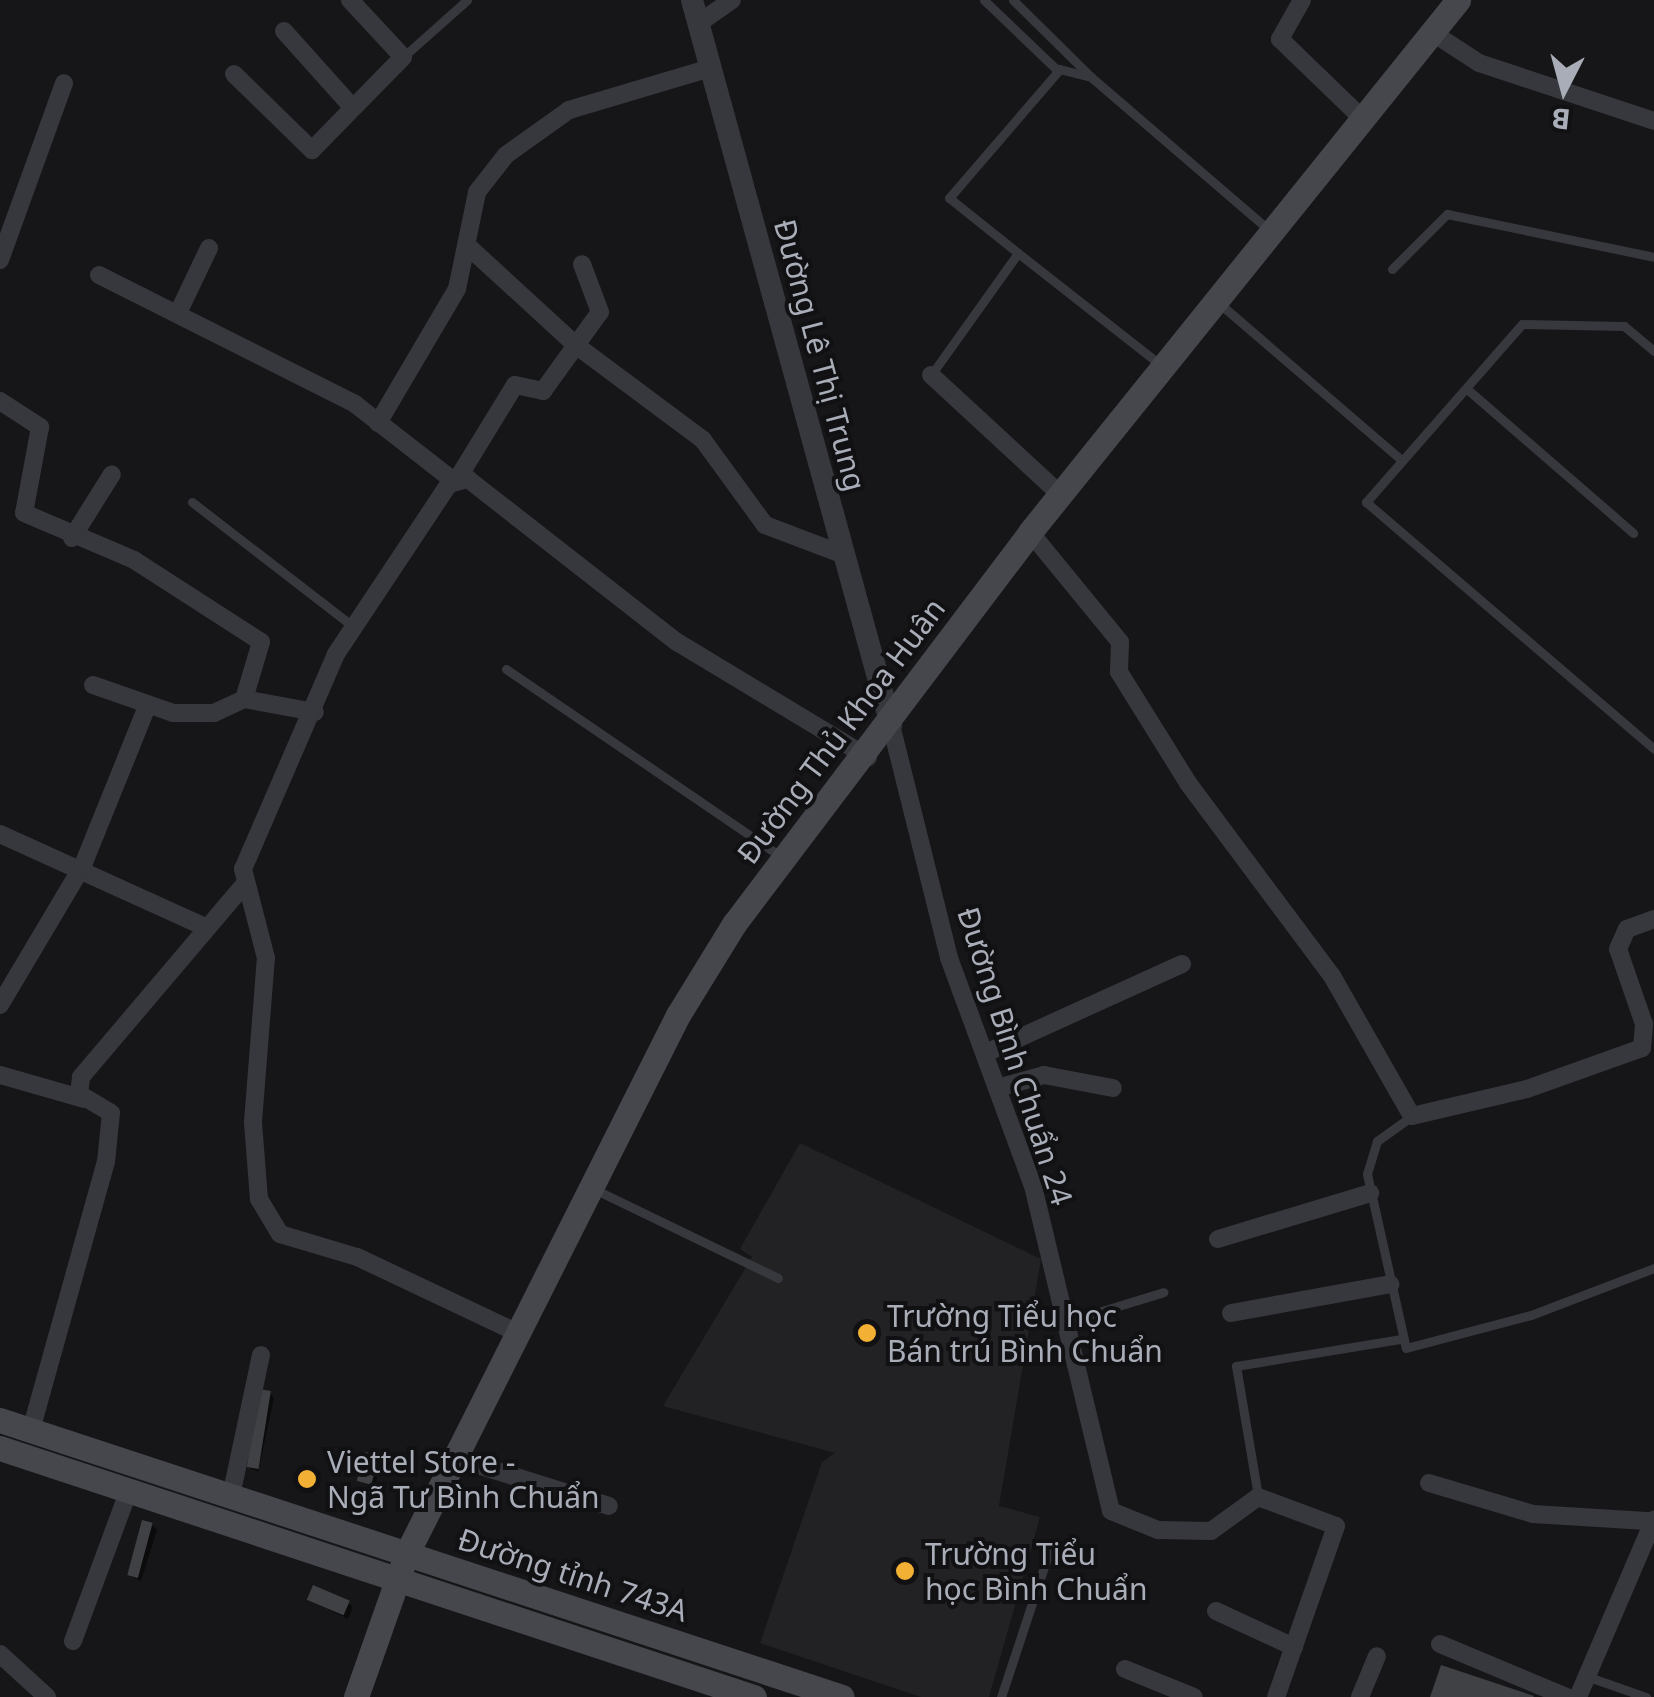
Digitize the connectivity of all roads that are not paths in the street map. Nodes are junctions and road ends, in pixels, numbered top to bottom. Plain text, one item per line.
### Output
1 (350, 0) edge
2 (467, 0) edge
3 (732, 0) edge
4 (984, 0) edge
5 (1013, 0) edge
6 (1302, 0) edge
7 (1458, 0) edge
8 (695, 11) edge
9 (284, 31) dead end
10 (1433, 33) junction
11 (403, 58) junction
12 (711, 68) junction
13 (1060, 69) junction
14 (234, 74) dead end
15 (1091, 77) junction
16 (64, 83) dead end
17 (354, 108) junction
18 (1364, 120) junction
19 (1654, 121) edge
20 (1273, 234) junction
21 (209, 248) dead end
22 (471, 249) junction
23 (1018, 253) junction
24 (1654, 257) edge
25 (0, 260) edge
26 (582, 264) dead end
27 (1392, 268) dead end
28 (99, 275) dead end
29 (1218, 302) junction
30 (178, 313) junction
31 (577, 346) junction
32 (1654, 351) edge
33 (1164, 368) junction
34 (930, 375) joint
35 (1467, 389) junction
36 (0, 401) edge
37 (378, 422) junction
38 (1400, 459) junction
39 (112, 474) dead end
40 (456, 479) junction
41 (1060, 495) junction
42 (192, 502) dead end
43 (1030, 532) junction
44 (1634, 533) dead end
45 (72, 538) junction
46 (844, 555) junction
47 (354, 628) junction
48 (506, 669) dead end
49 (93, 685) dead end
50 (244, 699) junction
51 (146, 709) junction
52 (315, 712) junction
53 (891, 725) junction
54 (1654, 749) edge
55 (868, 757) junction
56 (0, 834) edge
57 (786, 860) junction
58 (83, 865) junction
59 (243, 886) junction
60 (1654, 919) edge
61 (207, 928) junction
62 (1182, 964) dead end
63 (0, 1005) edge
64 (988, 1052) junction
65 (0, 1075) edge
66 (1001, 1087) junction
67 (1113, 1088) dead end
68 (84, 1098) junction
69 (1412, 1116) junction
70 (592, 1188) junction
71 (1370, 1193) junction
72 (1218, 1239) dead end
73 (1654, 1268) edge
74 (778, 1278) dead end
75 (1390, 1284) junction
76 (1164, 1292) dead end
77 (1232, 1314) dead end
78 (1066, 1322) junction
79 (518, 1332) junction
80 (1400, 1338) junction
81 (261, 1354) dead end
82 (0, 1420) edge
83 (30, 1430) junction
84 (1, 1450) edge
85 (456, 1458) junction
86 (1429, 1484) dead end
87 (129, 1490) junction
88 (231, 1496) junction
89 (1258, 1498) junction
90 (610, 1506) dead end
91 (1650, 1520) edge
92 (1050, 1549) dead end
93 (406, 1555) junction
94 (395, 1579) junction
95 (1216, 1611) dead end
96 (73, 1641) dead end
97 (1440, 1644) dead end
98 (1294, 1647) junction
99 (0, 1654) edge
100 (1377, 1656) dead end
101 (1126, 1669) dead end
102 (1586, 1676) junction
103 (47, 1697) edge
104 (356, 1697) edge
105 (754, 1697) edge
106 (842, 1697) edge
107 (1001, 1697) edge
108 (1194, 1697) edge
109 (1276, 1697) edge
110 (1360, 1697) edge
111 (1566, 1697) edge
112 (1578, 1697) edge
113 (1646, 1697) edge

1 - 11 street
2 - 11 lane
3 - 8 street
4 - 13 lane
5 - 15 lane
6 - 18 street
7 - 10 main road, Đường Thủ Khoa Huân
8 - 12 street, Đường Lê Thị Trung
9 - 17 street
10 - 18 main road, Đường Thủ Khoa Huân
10 - 19 street
11 - 17 street
12 - 22 street
12 - 46 street, Đường Lê Thị Trung
13 - 15 lane
13 - 23 lane
14 - 17 street
15 - 20 lane
16 - 25 street
18 - 20 main road, Đường Thủ Khoa Huân
20 - 29 main road, Đường Thủ Khoa Huân
21 - 30 street
22 - 31 street
22 - 37 street
23 - 33 lane
23 - 34 lane
24 - 27 lane
26 - 31 street
28 - 30 street
29 - 33 main road, Đường Thủ Khoa Huân
29 - 38 lane
30 - 37 street
31 - 40 street
31 - 46 street
32 - 35 lane
33 - 41 main road, Đường Thủ Khoa Huân
34 - 41 street
35 - 38 lane
35 - 44 lane
36 - 45 street
37 - 40 street
38 - 54 lane
39 - 45 street
40 - 47 street
40 - 55 street
41 - 43 main road, Đường Thủ Khoa Huân
42 - 47 lane
43 - 53 main road, Đường Thủ Khoa Huân
43 - 69 street
45 - 50 street
46 - 53 street, Đường Lê Thị Trung
47 - 52 street
48 - 57 lane
49 - 51 street
50 - 51 street
50 - 52 street
51 - 58 street
52 - 59 street
53 - 55 main road, Đường Thủ Khoa Huân
53 - 64 street, Đường Bình Chuẩn 24
55 - 57 main road, Đường Thủ Khoa Huân
56 - 58 street
57 - 70 main road, Đường Thủ Khoa Huân
58 - 61 street
58 - 63 street
59 - 61 street
59 - 79 street
60 - 69 street
61 - 68 street
62 - 64 street
64 - 66 street, Đường Bình Chuẩn 24
65 - 68 street
66 - 67 street
66 - 78 street, Đường Bình Chuẩn 24
68 - 83 street
69 - 71 lane
70 - 74 lane
70 - 79 main road, Đường Thủ Khoa Huân
71 - 72 street
71 - 75 lane
73 - 80 lane
75 - 77 street
75 - 80 lane
76 - 78 lane
78 - 89 street, Đường Bình Chuẩn 24
79 - 85 main road, Đường Thủ Khoa Huân
80 - 89 lane
81 - 88 street
82 - 83 main road, Đường tỉnh 743A
83 - 88 main road, Đường tỉnh 743A
84 - 87 main road, Đường tỉnh 743A
85 - 90 street
85 - 93 main road, Đường Thủ Khoa Huân
86 - 91 street
87 - 94 main road, Đường tỉnh 743A
87 - 96 street
88 - 93 main road, Đường tỉnh 743A
89 - 98 street
91 - 102 street
92 - 107 lane
93 - 94 main road, Đường Thủ Khoa Huân
93 - 106 main road, Đường tỉnh 743A
94 - 104 main road, Đường Thủ Khoa Huân
94 - 105 main road, Đường tỉnh 743A
95 - 98 street
97 - 111 street
98 - 109 street
99 - 103 street
100 - 110 street
101 - 108 street
102 - 112 street
102 - 113 lane

